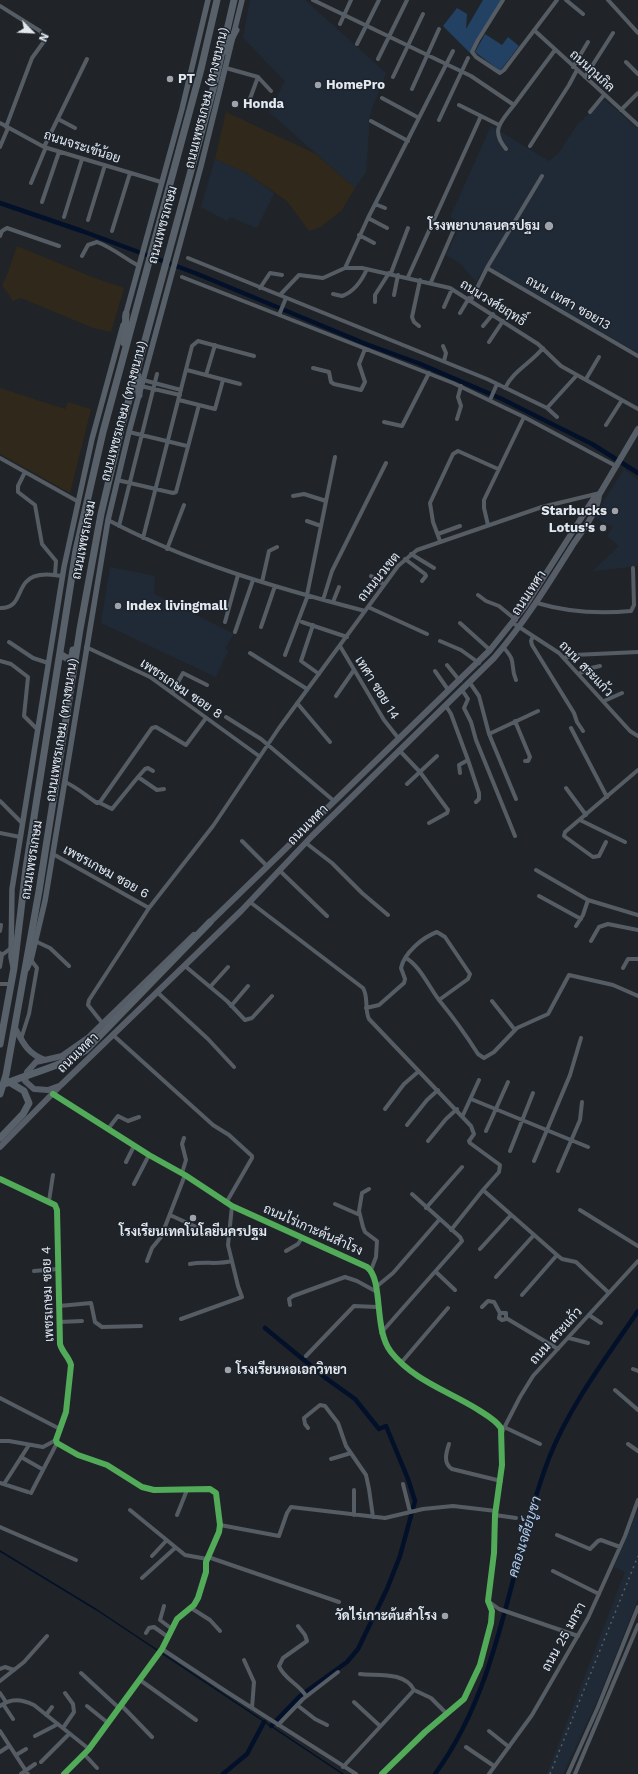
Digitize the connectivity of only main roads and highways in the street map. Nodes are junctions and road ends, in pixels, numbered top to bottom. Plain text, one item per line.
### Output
1 (208, 0) edge
2 (217, 0) edge
3 (234, 0) edge
4 (242, 0) edge
5 (236, 30) junction
6 (220, 61) junction
7 (126, 314) junction
8 (124, 356) junction
9 (138, 366) junction
10 (139, 395) junction
11 (638, 429) edge
12 (600, 494) junction
13 (84, 606) junction
14 (516, 623) junction
15 (60, 654) junction
16 (304, 830) junction
17 (312, 836) junction
18 (279, 854) junction
19 (287, 862) junction
20 (210, 922) junction
21 (14, 968) junction
22 (24, 974) junction
23 (15, 1028) junction
24 (0, 1044) edge
25 (45, 1060) junction
26 (8, 1082) junction
27 (61, 1085) junction
28 (0, 1086) edge
29 (0, 1094) edge
30 (0, 1138) edge
31 (0, 1147) edge

1 - 7 main road, ถนนเพชรเกษม (ทางขนาน)
2 - 8 highway, ถนนเพชรเกษม
3 - 6 highway, ถนนเพชรเกษม
4 - 5 main road, ถนนเพชรเกษม (ทางขนาน)
5 - 6 highway
5 - 10 main road, ถนนเพชรเกษม (ทางขนาน)
6 - 9 highway, ถนนเพชรเกษม
7 - 8 highway
7 - 21 main road, ถนนเพชรเกษม (ทางขนาน)
8 - 15 highway, ถนนเพชรเกษม
9 - 10 highway
9 - 13 highway, ถนนเพชรเกษม
10 - 22 main road, ถนนเพชรเกษม (ทางขนาน)
11 - 12 main road, ถนนเทศา
12 - 14 main road, ถนนเทศา
12 - 14 main road, ถนนเทศา
13 - 15 highway
13 - 22 highway, ถนนเพชรเกษม
14 - 16 main road, ถนนเทศา
14 - 17 main road, ถนนเทศา
15 - 21 highway, ถนนเพชรเกษม
16 - 17 main road
16 - 18 main road, ถนนเทศา
17 - 19 main road, ถนนเทศา
18 - 19 main road
18 - 20 main road, ถนนเทศา
19 - 27 main road, ถนนเทศา
20 - 25 main road, ถนนเทศา
20 - 26 highway
21 - 24 highway, ถนนเพชรเกษม
22 - 23 highway, ถนนเพชรเกษม
23 - 25 main road, ถนนเทศา
23 - 29 highway, ถนนเพชรเกษม
25 - 27 main road
26 - 28 highway
26 - 30 highway
27 - 31 main road, ถนนเทศา

